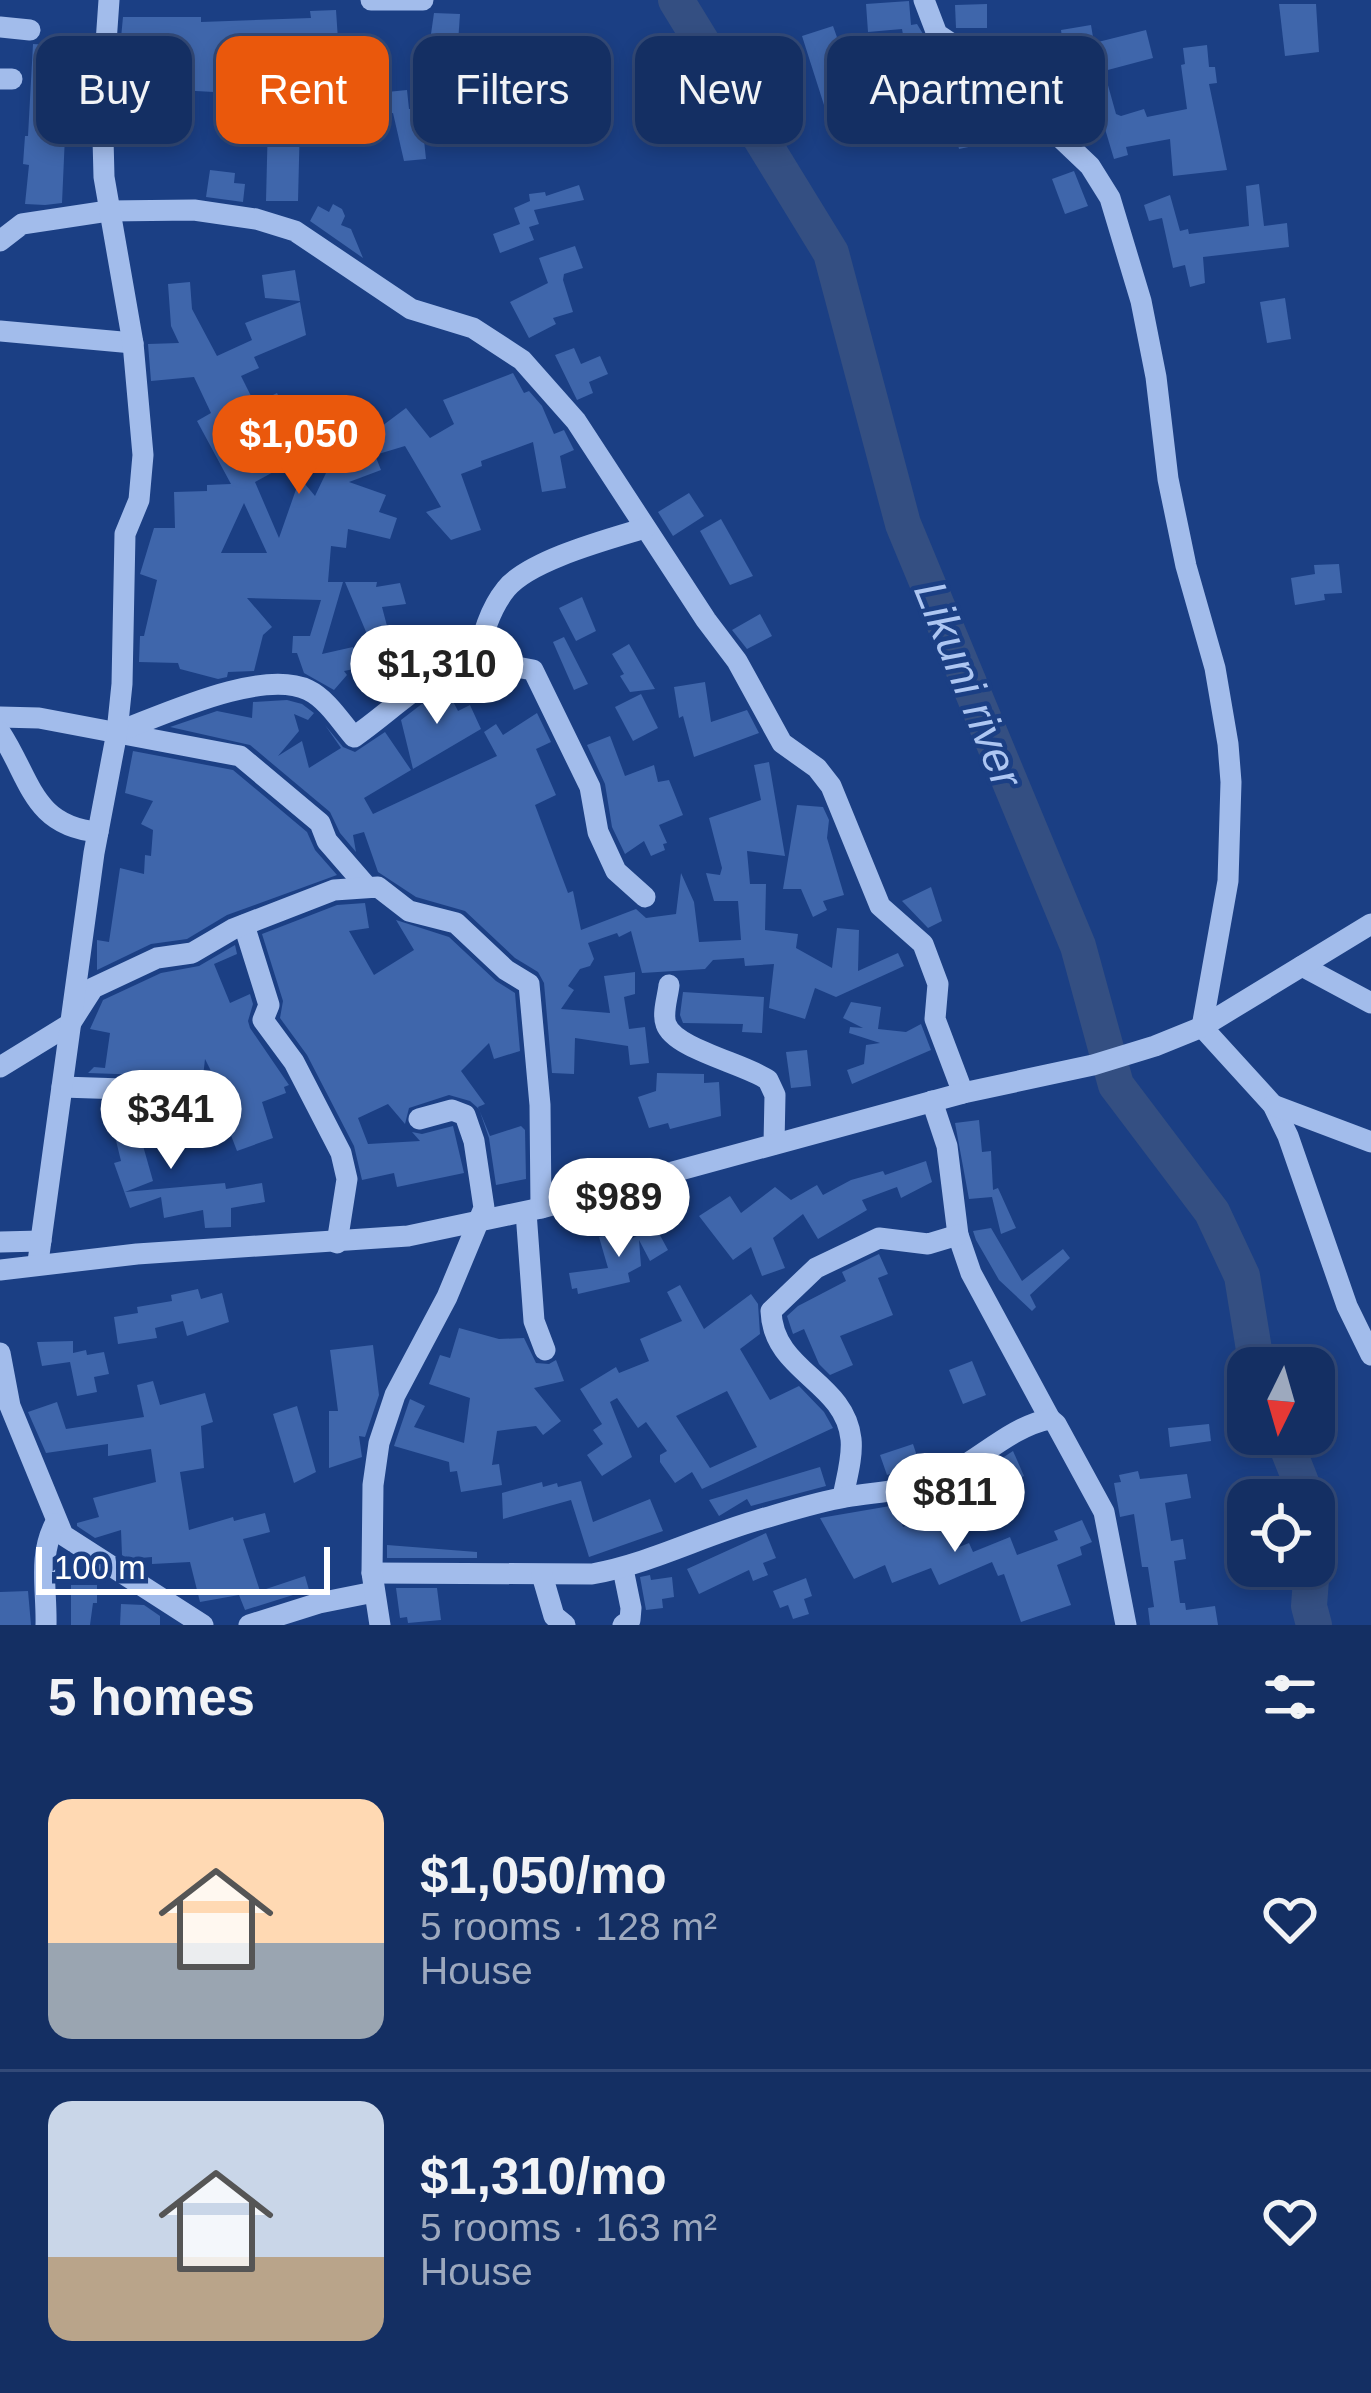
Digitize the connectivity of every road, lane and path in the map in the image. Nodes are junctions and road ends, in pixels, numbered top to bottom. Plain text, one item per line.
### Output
1 (109, 0) edge
2 (371, 0) edge
3 (423, 0) edge
4 (924, 0) edge
5 (0, 27) edge
6 (30, 30) dead end
7 (108, 211) junction
8 (0, 241) edge
9 (0, 331) edge
10 (133, 343) junction
11 (646, 527) junction
12 (477, 660) junction
13 (0, 717) edge
14 (117, 732) junction
15 (0, 733) edge
16 (98, 832) junction
17 (367, 887) junction
18 (645, 897) dead end
19 (1371, 924) edge
20 (244, 925) junction
21 (1303, 966) junction
22 (669, 985) dead end
23 (1371, 1003) edge
24 (70, 1024) junction
25 (1202, 1027) junction
26 (0, 1067) edge
27 (62, 1087) junction
28 (215, 1092) dead end
29 (963, 1093) junction
30 (932, 1101) junction
31 (1273, 1105) junction
32 (419, 1119) dead end
33 (1371, 1142) edge
34 (774, 1144) junction
35 (534, 1210) junction
36 (479, 1222) junction
37 (958, 1235) junction
38 (0, 1242) edge
39 (337, 1244) junction
40 (39, 1252) junction
41 (0, 1270) edge
42 (544, 1350) dead end
43 (0, 1353) edge
44 (1371, 1355) edge
45 (1049, 1419) junction
46 (843, 1497) junction
47 (55, 1524) junction
48 (623, 1569) junction
49 (542, 1575) junction
50 (373, 1582) junction
51 (46, 1625) edge
52 (203, 1625) edge
53 (248, 1625) edge
54 (380, 1625) edge
55 (566, 1625) edge
56 (623, 1625) edge
57 (1126, 1625) edge

1 - 7 street
2 - 3 street
4 - 25 street
5 - 6 street
7 - 8 street
7 - 10 street
7 - 11 street
9 - 10 street
10 - 14 street
11 - 12 street
11 - 29 street
12 - 14 street
12 - 18 street
13 - 14 street
14 - 16 street
14 - 17 street
15 - 16 street
16 - 24 street
17 - 20 street
17 - 35 street
19 - 21 street
20 - 24 street
20 - 39 street
21 - 23 street
21 - 25 street
22 - 34 street
24 - 26 street
24 - 27 street
25 - 29 street
25 - 31 street
27 - 28 street
27 - 40 street
29 - 30 street
30 - 34 street
30 - 37 street
31 - 33 street
31 - 44 street
32 - 36 street
34 - 35 street
35 - 36 street
35 - 42 street
36 - 39 street
36 - 50 street
37 - 45 street
37 - 46 street
38 - 40 street
39 - 40 street
40 - 41 street
43 - 47 street
45 - 46 street
45 - 57 street
46 - 48 street
47 - 51 street
47 - 52 street
48 - 49 street
48 - 56 street
49 - 50 street
49 - 55 street
50 - 53 street
50 - 54 street

